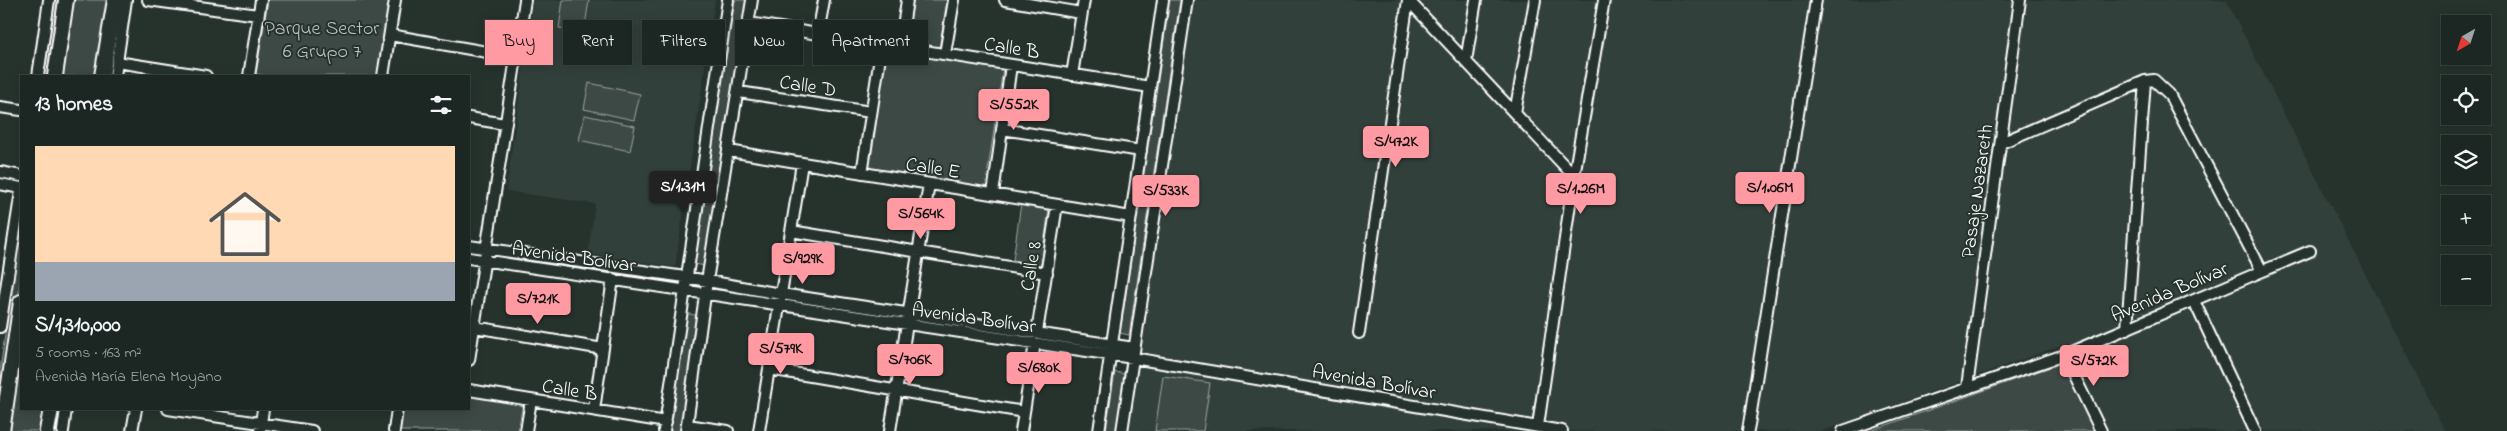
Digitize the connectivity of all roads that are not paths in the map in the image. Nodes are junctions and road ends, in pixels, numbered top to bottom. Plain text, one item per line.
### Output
1 (49, 0) edge
2 (66, 0) edge
3 (114, 0) edge
4 (126, 0) edge
5 (148, 0) edge
6 (261, 0) edge
7 (395, 0) edge
8 (525, 0) edge
9 (728, 0) edge
10 (752, 0) edge
11 (824, 0) edge
12 (907, 0) edge
13 (954, 0) edge
14 (1005, 0) edge
15 (1084, 0) edge
16 (1163, 0) edge
17 (1187, 0) edge
18 (1408, 0) edge
19 (1476, 0) edge
20 (1535, 0) edge
21 (1604, 0) edge
22 (1816, 0) edge
23 (2020, 0) edge
24 (1081, 13) junction
25 (258, 15) junction
26 (522, 20) edge
27 (749, 20) edge
28 (820, 20) edge
29 (904, 20) edge
30 (390, 36) junction
31 (928, 51) edge
32 (485, 53) edge
33 (945, 54) junction
34 (1466, 61) junction
35 (117, 62) junction
36 (515, 65) edge
37 (743, 65) edge
38 (879, 65) edge
39 (1011, 65) junction
40 (183, 74) edge
41 (1072, 74) junction
42 (38, 75) edge
43 (55, 75) edge
44 (102, 75) edge
45 (115, 75) edge
46 (249, 75) edge
47 (384, 75) edge
48 (2145, 81) junction
49 (1150, 87) junction
50 (739, 92) junction
51 (0, 106) edge
52 (20, 110) edge
53 (872, 112) junction
54 (1515, 113) junction
55 (470, 118) edge
56 (505, 124) junction
57 (1002, 129) junction
58 (2001, 143) junction
59 (1141, 151) junction
60 (729, 152) junction
61 (802, 163) junction
62 (0, 172) edge
63 (862, 173) junction
64 (20, 176) edge
65 (1574, 176) junction
66 (0, 184) edge
67 (929, 184) junction
68 (20, 189) edge
69 (20, 193) edge
70 (993, 194) junction
71 (1058, 205) junction
72 (1131, 217) junction
73 (791, 231) junction
74 (470, 246) edge
75 (486, 248) junction
76 (6, 251) edge
77 (2310, 251) dead end
78 (918, 252) junction
79 (470, 258) edge
80 (484, 260) junction
81 (2262, 271) junction
82 (1047, 273) junction
83 (686, 277) junction
84 (613, 279) junction
85 (707, 280) junction
86 (684, 289) junction
87 (705, 293) junction
88 (781, 294) junction
89 (2194, 301) junction
90 (779, 306) junction
91 (20, 309) edge
92 (908, 314) junction
93 (906, 325) junction
94 (0, 327) edge
95 (471, 327) edge
96 (2127, 329) junction
97 (1038, 332) junction
98 (1359, 333) dead end
99 (1035, 343) junction
100 (470, 344) edge
101 (603, 349) junction
102 (1111, 349) junction
103 (1133, 353) junction
104 (2064, 355) junction
105 (769, 369) junction
106 (1967, 387) junction
107 (470, 390) edge
108 (896, 390) junction
109 (531, 400) junction
110 (50, 410) edge
111 (66, 410) edge
112 (136, 410) edge
113 (182, 410) edge
114 (263, 410) edge
115 (397, 410) edge
116 (594, 410) junction
117 (195, 411) edge
118 (1024, 412) junction
119 (665, 426) edge
120 (1538, 426) junction
121 (261, 427) edge
122 (686, 428) edge
123 (2, 431) edge
124 (47, 431) edge
125 (63, 431) edge
126 (132, 431) edge
127 (312, 431) edge
128 (394, 431) edge
129 (526, 431) edge
130 (728, 431) edge
131 (760, 431) edge
132 (890, 431) edge
133 (1021, 431) edge
134 (1099, 431) edge
135 (1122, 431) edge
136 (1562, 431) edge
137 (1748, 431) edge
138 (1843, 431) edge
139 (2101, 431) edge
140 (2255, 431) edge

1 - 42 street
2 - 43 main road
3 - 44 main road
4 - 35 street
5 - 25 street
6 - 25 street
7 - 30 street
8 - 26 street
9 - 83 street
10 - 27 street
11 - 28 street
12 - 29 street
13 - 33 street
14 - 24 street
15 - 24 street
16 - 49 street
17 - 103 street
18 - 34 street
18 - 98 street
19 - 34 street
20 - 54 street
21 - 65 street
22 - 137 street
23 - 58 street, Pasaje Nazareth
24 - 41 street
25 - 46 street
30 - 32 street
30 - 47 street
31 - 33 street, Calle B
33 - 39 street, Calle B
34 - 54 street
35 - 40 street
35 - 45 street
36 - 56 street
37 - 50 street
38 - 53 street
39 - 41 street, Calle B
39 - 57 street
41 - 49 street, Calle B
48 - 58 street
48 - 81 street
48 - 96 street
49 - 59 street
50 - 53 street, Calle D
50 - 60 street
51 - 52 street
53 - 63 street
54 - 65 street
55 - 56 street
56 - 75 street
57 - 59 street
57 - 70 street
58 - 106 street, Pasaje Nazareth
59 - 72 street
60 - 61 street, Calle E
60 - 85 street
61 - 63 street, Calle E
61 - 73 street
62 - 64 street
63 - 67 street, Calle E
65 - 120 street
66 - 68 street
67 - 70 street, Calle E
67 - 78 street
69 - 76 street
70 - 71 street, Calle E
71 - 72 street, Calle E
71 - 82 street, Calle 8
72 - 102 street
73 - 78 street
73 - 88 street
74 - 75 street, Avenida Bolívar
75 - 80 street
75 - 83 street, Avenida Bolívar
76 - 94 street
77 - 81 street, Avenida Bolívar
78 - 82 street
78 - 92 street
79 - 80 street, Avenida Bolívar
80 - 84 street, Avenida Bolívar
80 - 95 street
81 - 89 street, Avenida Bolívar
82 - 97 street, Calle 8
83 - 85 street, Avenida Bolívar
83 - 86 street
84 - 86 street, Avenida Bolívar
84 - 101 street
85 - 87 street
85 - 88 street, Avenida Bolívar
86 - 87 street, Avenida Bolívar
86 - 119 street
87 - 90 street, Avenida Bolívar
87 - 122 street
88 - 90 street
88 - 92 street, Avenida Bolívar
89 - 96 street, Avenida Bolívar
89 - 140 street
90 - 93 street, Avenida Bolívar
90 - 105 street
91 - 123 main road
92 - 93 street
92 - 97 street, Avenida Bolívar
93 - 99 street, Avenida Bolívar
93 - 108 street
95 - 100 street
95 - 101 street
96 - 104 street, Avenida Bolívar
97 - 102 street, Avenida Bolívar
99 - 102 street, Avenida Bolívar
99 - 118 street
101 - 116 street
102 - 103 street, Avenida Bolívar
102 - 134 street
103 - 120 street, Avenida Bolívar
103 - 135 street
104 - 106 street, Avenida Bolívar
104 - 139 street
105 - 108 street
105 - 131 street
106 - 138 street, Avenida Bolívar
107 - 109 street, Calle B
108 - 118 street
108 - 132 street
109 - 116 street, Calle B
109 - 129 street
110 - 124 main road
111 - 125 street
112 - 126 street
113 - 117 street
114 - 121 street
115 - 128 street
116 - 119 street, Calle B
117 - 121 street
118 - 133 street
120 - 136 street, Avenida Bolívar
121 - 127 street
122 - 130 street

